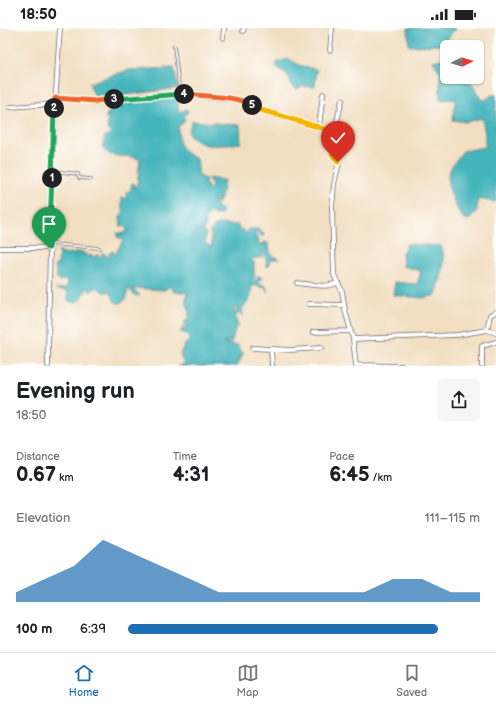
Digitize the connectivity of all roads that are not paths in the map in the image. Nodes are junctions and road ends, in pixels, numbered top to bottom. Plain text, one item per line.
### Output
1 (60, 28) edge
2 (224, 28) edge
3 (332, 28) edge
4 (223, 38) dead end
5 (174, 46) dead end
6 (330, 50) dead end
7 (180, 94) junction
8 (323, 94) dead end
9 (55, 98) junction
10 (342, 100) dead end
11 (54, 104) junction
12 (10, 107) dead end
13 (319, 127) junction
14 (334, 134) junction
15 (52, 171) junction
16 (91, 179) dead end
17 (49, 246) junction
18 (0, 248) edge
19 (99, 248) dead end
20 (338, 282) junction
21 (297, 283) dead end
22 (309, 304) dead end
23 (344, 305) junction
24 (496, 312) edge
25 (487, 330) junction
26 (350, 331) junction
27 (313, 332) dead end
28 (496, 333) edge
29 (353, 340) junction
30 (496, 342) edge
31 (252, 348) dead end
32 (321, 348) dead end
33 (271, 349) junction
34 (48, 366) edge
35 (272, 366) edge
36 (356, 366) edge
37 (402, 366) edge
38 (482, 366) edge

1 - 9 street
2 - 4 street
3 - 6 street
5 - 7 lane
7 - 9 street
7 - 13 street
8 - 13 street
9 - 11 street
10 - 14 street
11 - 12 street
11 - 15 street
13 - 14 street
14 - 20 street
15 - 16 lane
15 - 17 street
17 - 18 street
17 - 19 lane
17 - 34 street
20 - 21 street
20 - 23 street
22 - 23 street
23 - 26 street
24 - 25 street
25 - 28 street
25 - 29 street
26 - 27 street
26 - 29 street
29 - 36 street
30 - 38 street
31 - 33 street
32 - 33 street
33 - 35 street
36 - 37 street

